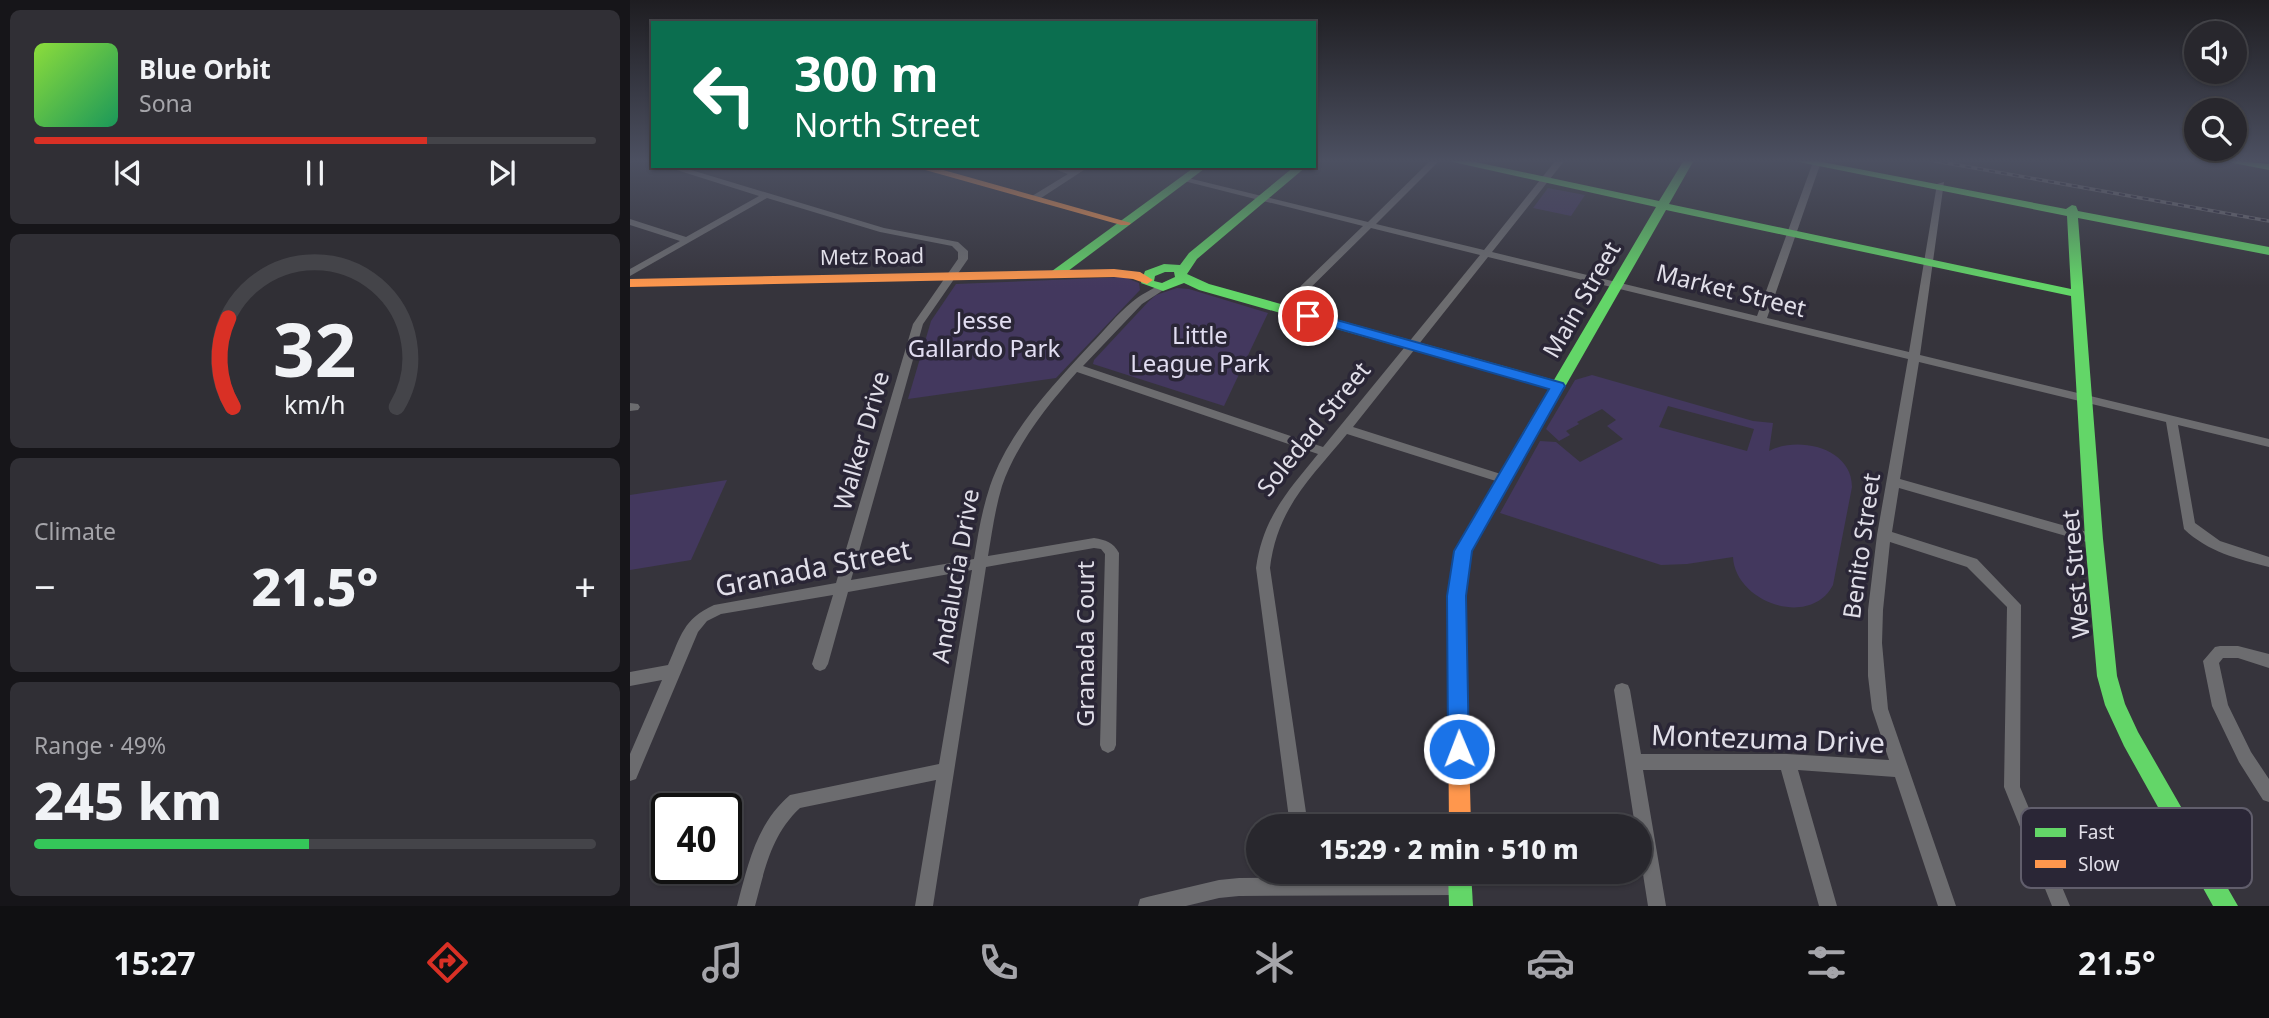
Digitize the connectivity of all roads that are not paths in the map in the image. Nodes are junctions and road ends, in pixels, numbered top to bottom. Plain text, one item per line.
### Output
1 (753, 202) edge
2 (791, 202) edge
3 (1050, 202) edge
4 (1153, 202) edge
5 (1257, 202) edge
6 (1275, 202) edge
7 (1394, 202) edge
8 (1527, 202) edge
9 (1649, 202) edge
10 (1664, 202) edge
11 (1802, 202) edge
12 (1937, 202) edge
13 (2026, 202) edge
14 (1662, 205) junction
15 (2072, 211) junction
16 (630, 222) edge
17 (1125, 223) junction
18 (1371, 225) junction
19 (1792, 233) junction
20 (687, 240) junction
21 (2269, 244) edge
22 (2269, 251) edge
23 (1485, 253) junction
24 (1927, 262) junction
25 (630, 274) edge
26 (1056, 274) junction
27 (951, 276) junction
28 (1166, 277) junction
29 (630, 283) edge
30 (1617, 285) junction
31 (2078, 294) junction
32 (1138, 302) junction
33 (1283, 309) junction
34 (1761, 319) junction
35 (1412, 346) junction
36 (1914, 356) junction
37 (1076, 368) junction
38 (1557, 386) junction
39 (2087, 399) junction
40 (2171, 419) junction
41 (1346, 429) junction
42 (2269, 443) edge
43 (1326, 452) junction
44 (1503, 479) junction
45 (1894, 482) junction
46 (1884, 535) junction
47 (2094, 539) junction
48 (2269, 562) edge
49 (980, 563) junction
50 (842, 587) junction
51 (2269, 661) edge
52 (820, 664) dead end
53 (673, 671) junction
54 (630, 679) edge
55 (1622, 690) dead end
56 (1108, 745) dead end
57 (1633, 762) junction
58 (1787, 762) junction
59 (1901, 769) junction
60 (946, 770) junction
61 (630, 773) edge
62 (2269, 794) edge
63 (2172, 808) edge
64 (2021, 810) edge
65 (1297, 814) edge
66 (1460, 814) edge
67 (1258, 884) edge
68 (1460, 884) edge
69 (2054, 888) edge
70 (2216, 888) edge
71 (746, 906) edge
72 (924, 906) edge
73 (1147, 906) edge
74 (1461, 906) edge
75 (1657, 906) edge
76 (1828, 906) edge
77 (1947, 906) edge
78 (2061, 906) edge
79 (2226, 906) edge

1 - 20 street
2 - 27 street, Walker Drive
3 - 17 main road
4 - 17 main road
5 - 28 main road
6 - 18 street, Market Street
7 - 18 street
8 - 23 street, Soledad Street
9 - 14 main road
10 - 14 main road, Main Street
11 - 19 street
12 - 24 street, Benito Street
13 - 15 main road
14 - 19 main road
14 - 30 main road, Main Street
15 - 21 main road
15 - 22 main road
15 - 31 main road, West Street
16 - 20 street
17 - 26 main road
18 - 23 street, Market Street
18 - 33 street
19 - 24 main road
19 - 34 street
20 - 25 street
23 - 30 street, Market Street
23 - 35 street, Soledad Street
24 - 31 main road
24 - 36 street, Benito Street
26 - 27 main road, Metz Road
26 - 28 main road, Metz Road
27 - 29 main road, Metz Road
27 - 50 street, Walker Drive
28 - 32 street, Andalucia Drive
28 - 32 street, Andalucia Drive
28 - 33 main road
30 - 34 street, Market Street
30 - 38 main road, Main Street
31 - 39 main road, West Street
32 - 37 street, Andalucia Drive
33 - 35 main road
34 - 36 street, Market Street
35 - 38 main road
35 - 41 street, Soledad Street
36 - 39 street, Market Street
36 - 45 street, Benito Street
37 - 43 street
37 - 49 street, Andalucia Drive
38 - 44 main road, Main Street
39 - 40 street, Market Street
39 - 47 main road, West Street
40 - 42 street, Market Street
40 - 48 street
41 - 43 street, Soledad Street
41 - 44 street
43 - 65 street, Soledad Street
44 - 66 main road, Main Street
45 - 46 street, Benito Street
45 - 47 street
46 - 59 street, Benito Street
46 - 64 street
47 - 63 main road, West Street
49 - 50 street, Granada Street
49 - 56 street, Granada Court
49 - 60 street, Andalucia Drive
50 - 52 street, Walker Drive
50 - 53 street, Granada Street
51 - 62 street
53 - 54 street
53 - 61 street, Granada Street
55 - 57 street
57 - 58 street, Montezuma Drive
57 - 75 street
58 - 59 street, Montezuma Drive
58 - 76 street
59 - 77 street, Benito Street
60 - 71 street
60 - 72 street, Andalucia Drive
67 - 73 street
68 - 74 main road
69 - 78 street
70 - 79 main road, West Street

